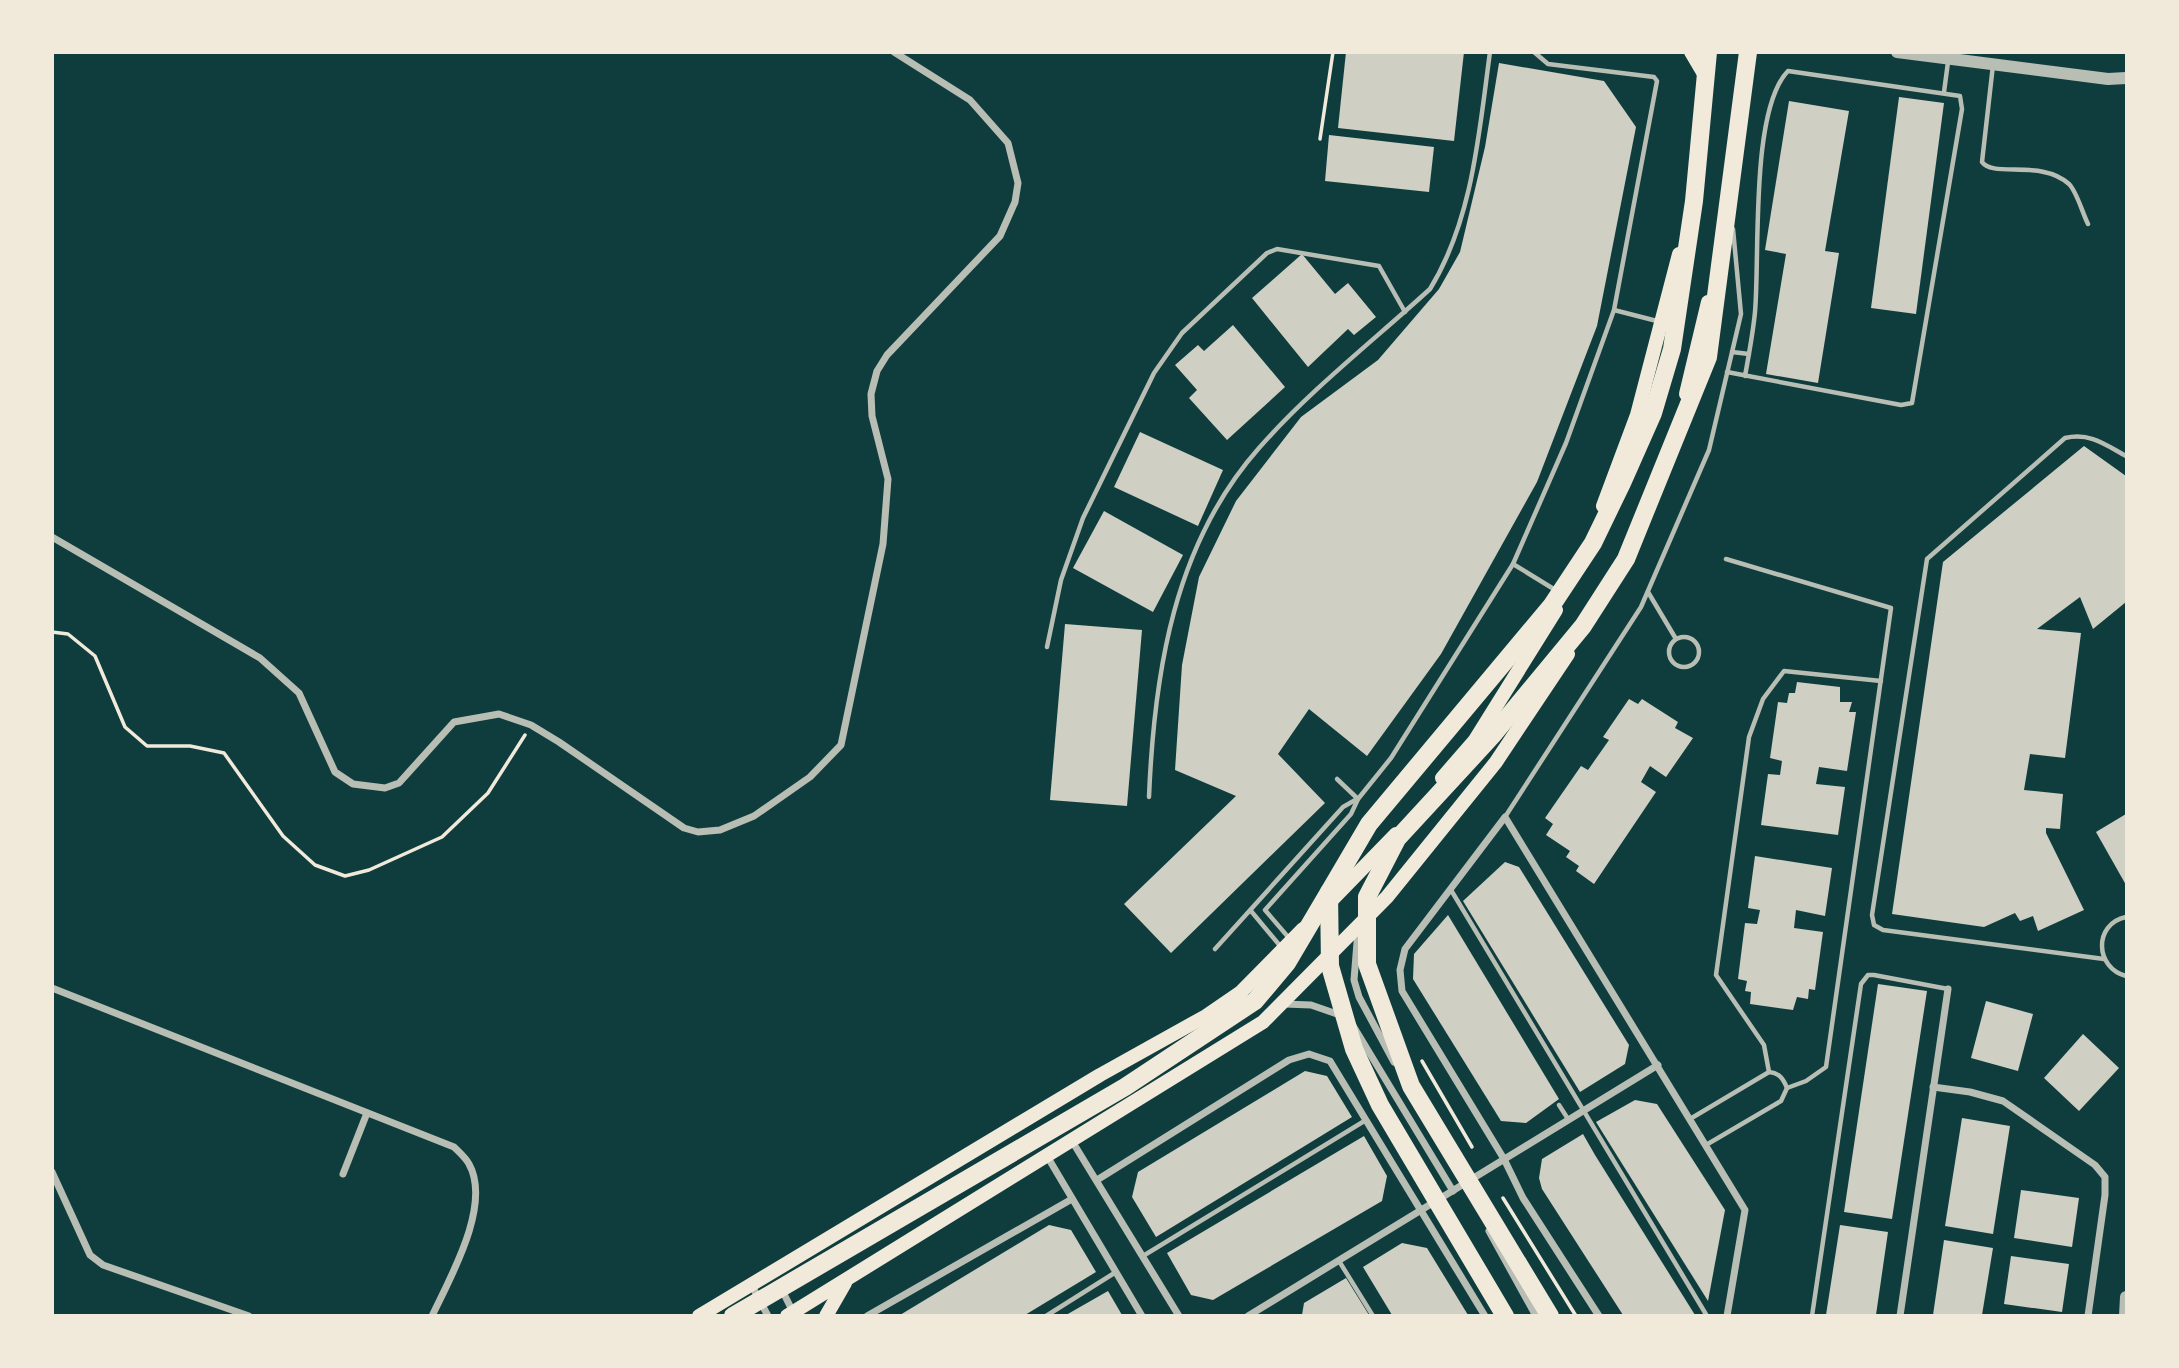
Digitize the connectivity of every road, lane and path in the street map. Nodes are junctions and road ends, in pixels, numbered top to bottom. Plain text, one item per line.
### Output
1 (894, 52) edge
2 (1333, 52) edge
3 (1490, 52) edge
4 (1534, 52) edge
5 (1691, 52) edge
6 (1707, 52) edge
7 (1749, 52) edge
8 (1897, 52) edge
9 (1949, 59) junction
10 (1993, 64) junction
11 (1704, 74) junction
12 (2126, 78) edge
13 (1944, 92) junction
14 (1320, 139) dead end
15 (1731, 214) junction
16 (2088, 224) dead end
17 (1614, 310) junction
18 (1405, 312) junction
19 (1661, 321) junction
20 (1732, 352) junction
21 (1749, 354) junction
22 (1727, 372) junction
23 (1745, 376) junction
24 (2126, 456) edge
25 (52, 537) edge
26 (1726, 559) dead end
27 (1513, 565) junction
28 (1648, 591) junction
29 (1565, 596) junction
30 (52, 632) edge
31 (1676, 639) junction
32 (1047, 647) dead end
33 (1881, 681) junction
34 (531, 725) junction
35 (1337, 779) dead end
36 (1149, 797) dead end
37 (1358, 799) junction
38 (1505, 817) junction
39 (1451, 890) junction
40 (1329, 892) junction
41 (1251, 911) junction
42 (2126, 917) edge
43 (1358, 929) junction
44 (1286, 944) junction
45 (1215, 949) dead end
46 (2104, 958) junction
47 (2126, 976) edge
48 (52, 988) edge
49 (1948, 989) joint
50 (1283, 1004) junction
51 (1658, 1065) junction
52 (1769, 1072) junction
53 (1933, 1087) junction
54 (1787, 1088) junction
55 (1559, 1104) dead end
56 (1583, 1111) junction
57 (367, 1113) junction
58 (1368, 1119) junction
59 (1690, 1119) junction
60 (1568, 1120) junction
61 (1072, 1140) junction
62 (1706, 1146) junction
63 (1047, 1156) junction
64 (1504, 1159) junction
65 (52, 1172) edge
66 (343, 1174) dead end
67 (1097, 1180) junction
68 (1462, 1185) junction
69 (1452, 1191) junction
70 (1503, 1198) dead end
71 (1072, 1199) junction
72 (1421, 1210) junction
73 (1142, 1257) junction
74 (1339, 1260) junction
75 (773, 1270) junction
76 (1116, 1272) junction
77 (852, 1274) junction
78 (752, 1286) junction
79 (2126, 1297) edge
80 (1260, 1312) edge
81 (792, 1314) edge
82 (249, 1315) edge
83 (432, 1315) edge
84 (699, 1315) edge
85 (733, 1315) edge
86 (768, 1315) edge
87 (826, 1315) edge
88 (867, 1315) edge
89 (1046, 1315) edge
90 (1142, 1315) edge
91 (1179, 1315) edge
92 (1248, 1315) edge
93 (1373, 1315) edge
94 (1485, 1315) edge
95 (1505, 1315) edge
96 (1536, 1315) edge
97 (1550, 1315) edge
98 (1576, 1315) edge
99 (1599, 1315) edge
100 (1707, 1315) edge
101 (1727, 1315) edge
102 (1812, 1315) edge
103 (1900, 1315) edge
104 (2088, 1315) edge
105 (2125, 1315) edge

1 - 34 street
2 - 14 path
3 - 18 lane
4 - 17 lane
5 - 11 main road
6 - 11 main road
6 - 40 highway
7 - 15 main road
7 - 97 highway
8 - 9 street
9 - 10 street
9 - 13 lane
10 - 12 street
10 - 16 lane
11 - 19 main road
13 - 21 lane
13 - 23 lane
15 - 20 lane
15 - 43 main road
17 - 19 lane
17 - 27 lane
18 - 32 lane
18 - 36 lane
19 - 29 main road
20 - 21 lane
20 - 22 lane
21 - 23 lane
22 - 23 lane
22 - 28 lane
24 - 46 lane
25 - 34 street
26 - 33 lane
27 - 29 lane
27 - 37 lane
28 - 31 lane
28 - 38 lane
29 - 44 main road
30 - 34 path
31 - 31 lane
33 - 52 lane
33 - 54 lane
35 - 37 lane
37 - 41 lane
37 - 44 lane
38 - 39 street
38 - 51 street
39 - 56 lane
39 - 64 street
40 - 85 highway
40 - 95 highway
41 - 44 lane
41 - 45 lane
42 - 46 lane
43 - 50 main road
43 - 68 street
44 - 75 main road
46 - 47 lane
48 - 57 street
49 - 53 street
49 - 102 lane
50 - 61 main road
50 - 69 street
51 - 56 street
51 - 59 street
52 - 54 lane
52 - 59 lane
53 - 103 street
53 - 104 street
54 - 62 lane
55 - 60 lane
56 - 60 street
56 - 100 lane
57 - 66 street
57 - 83 street
58 - 67 street
58 - 72 street
58 - 73 lane
59 - 62 street
60 - 64 street
61 - 63 main road
61 - 67 street
62 - 101 street
63 - 71 street
63 - 77 main road
64 - 68 street
64 - 99 street
65 - 82 street
67 - 73 street
68 - 69 street
68 - 96 street
69 - 72 street
70 - 98 path
71 - 76 street
71 - 88 street
72 - 74 street
72 - 94 street
73 - 91 street
74 - 80 street
74 - 93 lane
75 - 78 main road
75 - 81 street
76 - 89 lane
76 - 90 street
77 - 81 main road
77 - 87 main road
78 - 84 main road
78 - 86 street
79 - 105 street
80 - 92 street

